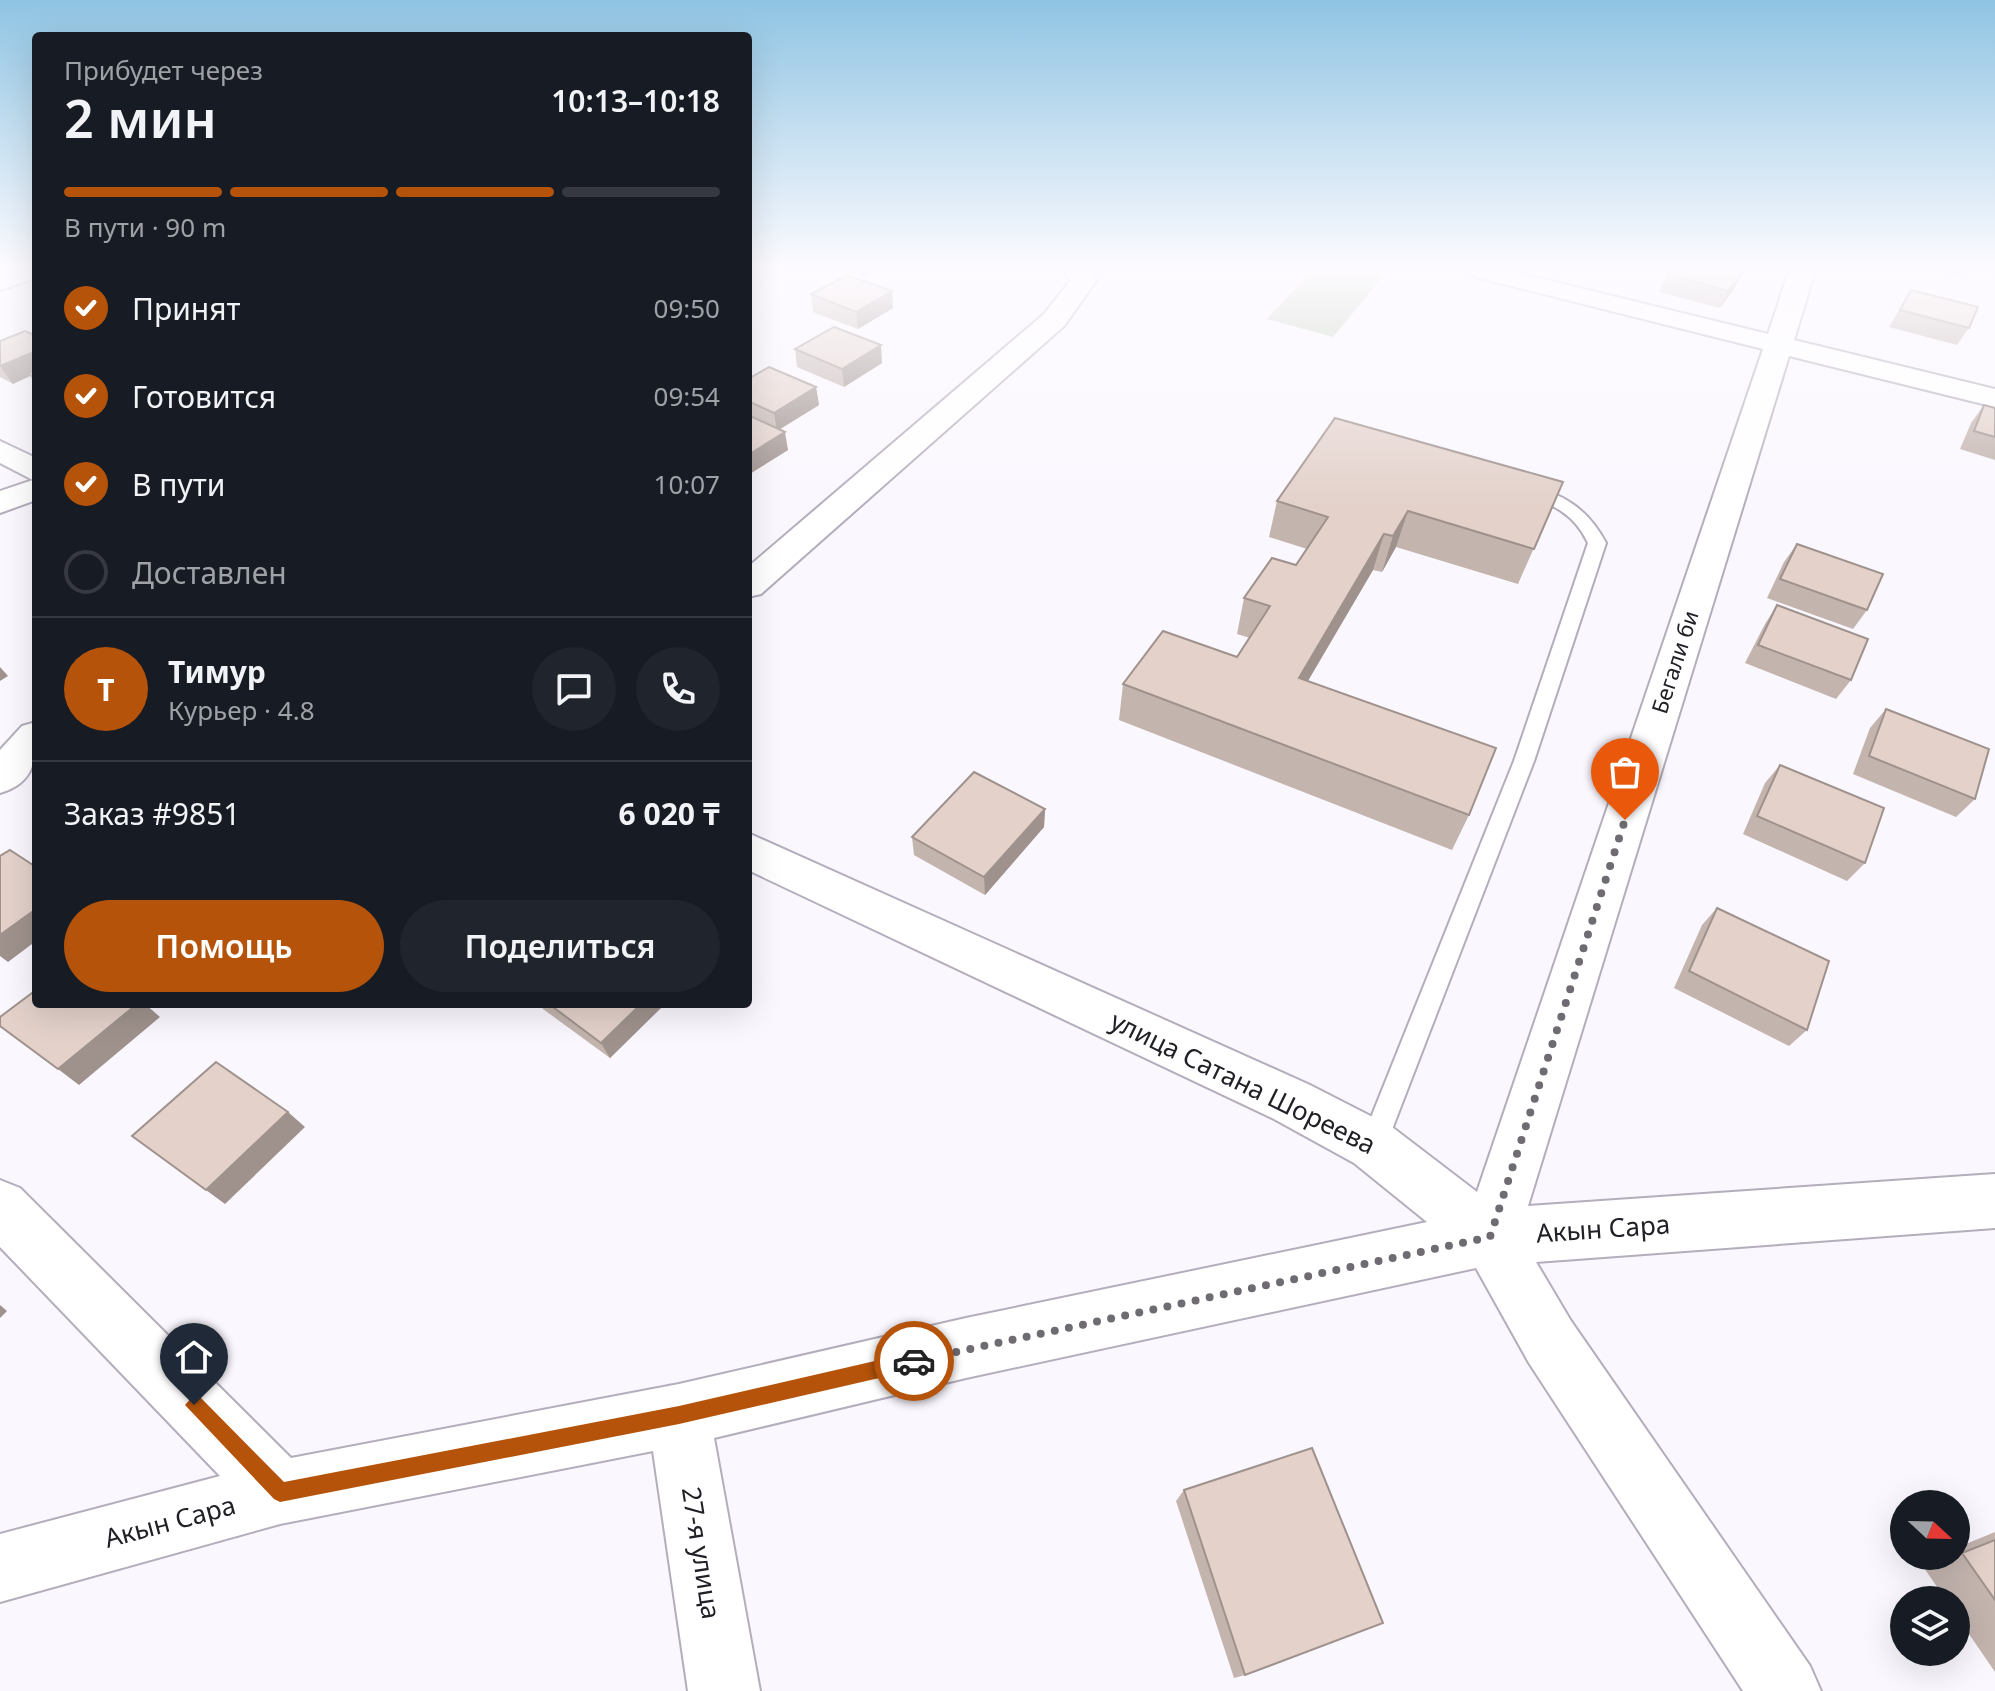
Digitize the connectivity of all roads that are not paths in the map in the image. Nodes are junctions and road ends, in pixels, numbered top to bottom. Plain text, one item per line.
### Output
1 (1020, 350) edge
2 (1776, 350) edge
3 (1805, 350) edge
4 (1995, 398) edge
5 (0, 450) edge
6 (32, 469) edge
7 (1505, 482) edge
8 (32, 491) edge
9 (0, 503) edge
10 (752, 583) edge
11 (32, 741) edge
12 (0, 778) edge
13 (752, 852) edge
14 (1373, 1145) junction
15 (1995, 1201) edge
16 (0, 1207) edge
17 (1490, 1237) junction
18 (679, 1415) junction
19 (280, 1492) junction
20 (0, 1568) edge
21 (724, 1691) edge
22 (1785, 1691) edge

1 - 10 street
2 - 17 street, Бегали би
3 - 4 street
5 - 6 street
7 - 14 lane
8 - 9 street
11 - 12 street
13 - 14 street, улица Сатана Шореева
14 - 17 street, улица Сатана Шореева
15 - 17 street, Акын Сара
16 - 19 street
17 - 18 street, Акын Сара
17 - 22 street, улица Сатана Шореева
18 - 19 street, Акын Сара
18 - 21 street, 27-я улица
19 - 20 street, Акын Сара

